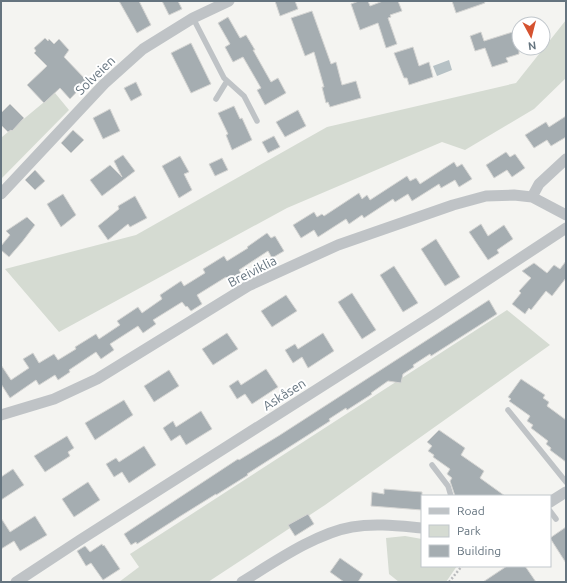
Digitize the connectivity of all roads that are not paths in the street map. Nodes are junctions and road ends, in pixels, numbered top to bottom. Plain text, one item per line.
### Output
1 (229, 1) edge
2 (193, 18) junction
3 (226, 81) junction
4 (216, 99) dead end
5 (257, 121) dead end
6 (566, 159) edge
7 (1, 194) edge
8 (532, 197) junction
9 (566, 215) edge
10 (566, 228) edge
11 (508, 410) dead end
12 (1, 415) edge
13 (432, 465) dead end
14 (566, 482) edge
15 (566, 492) edge
16 (451, 495) edge
17 (551, 501) edge
18 (551, 512) edge
19 (556, 519) dead end
20 (421, 528) edge
21 (16, 582) edge
22 (242, 582) edge

1 - 2 street, Solveien
2 - 3 lane
2 - 7 street, Solveien
3 - 4 lane
3 - 5 lane
6 - 8 street
8 - 9 street, Breiviklia
8 - 12 street, Breiviklia
10 - 21 street, Askåsen
11 - 14 lane
13 - 16 lane
15 - 17 street
18 - 19 lane
20 - 22 street

